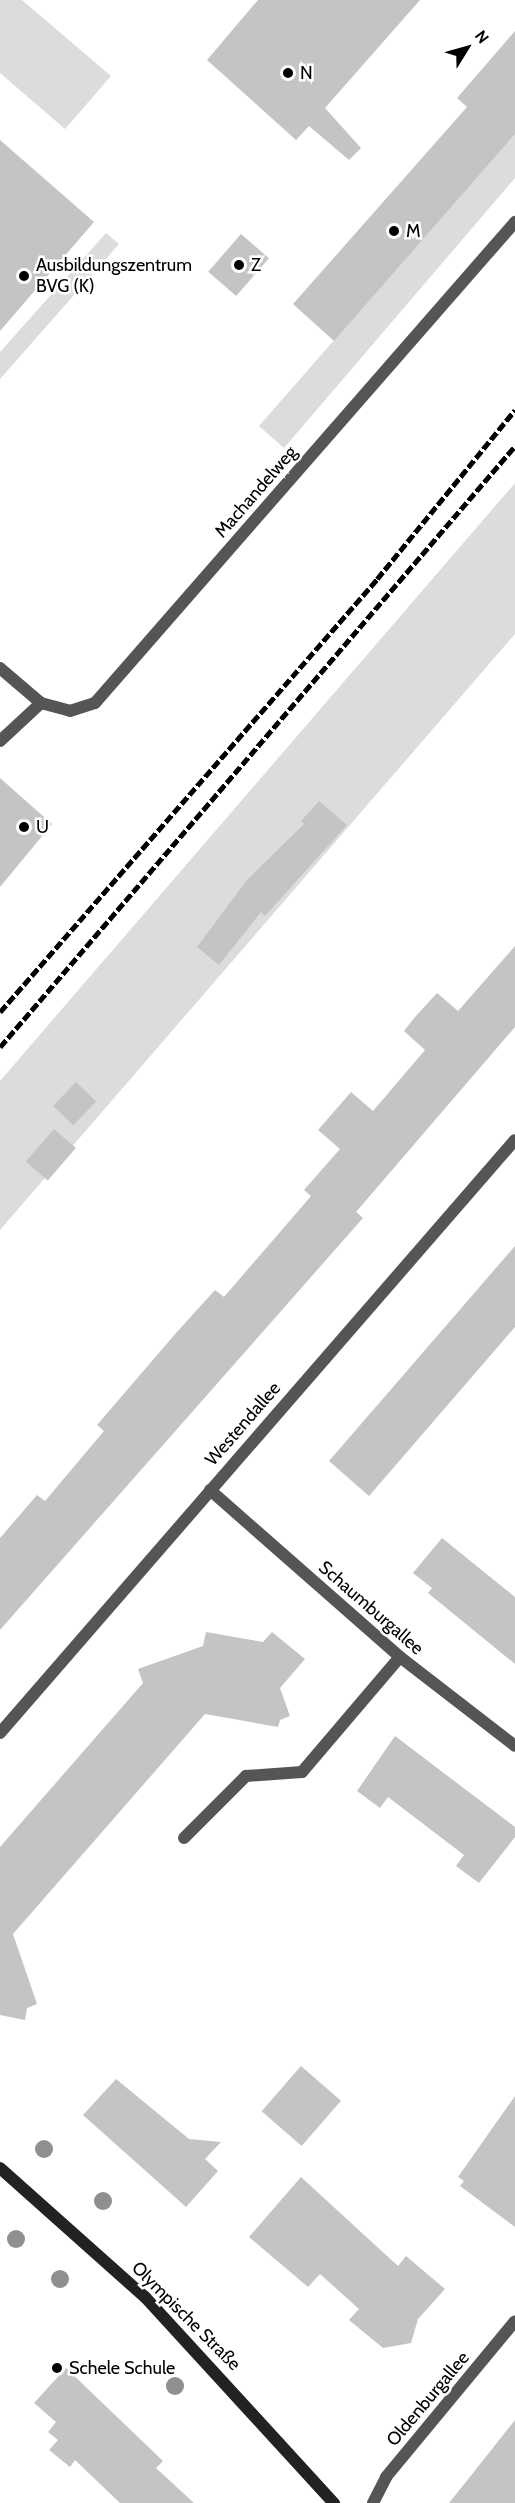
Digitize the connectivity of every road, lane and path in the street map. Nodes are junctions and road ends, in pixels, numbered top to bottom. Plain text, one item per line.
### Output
1 (515, 222) edge
2 (0, 668) edge
3 (41, 703) junction
4 (0, 741) edge
5 (515, 1140) edge
6 (210, 1490) junction
7 (400, 1657) junction
8 (0, 1733) edge
9 (515, 1746) edge
10 (184, 1838) dead end
11 (0, 2168) edge
12 (515, 2322) edge
13 (334, 2503) edge
14 (373, 2503) edge

1 - 3 street, Machandelweg
2 - 3 street, Machandelweg
3 - 4 street
5 - 6 street, Westendallee
6 - 7 street, Schaumburgallee
6 - 8 street, Westendallee
7 - 9 street, Schaumburgallee
7 - 10 street
11 - 13 main road, Olympische Straße
12 - 14 street, Oldenburgallee

